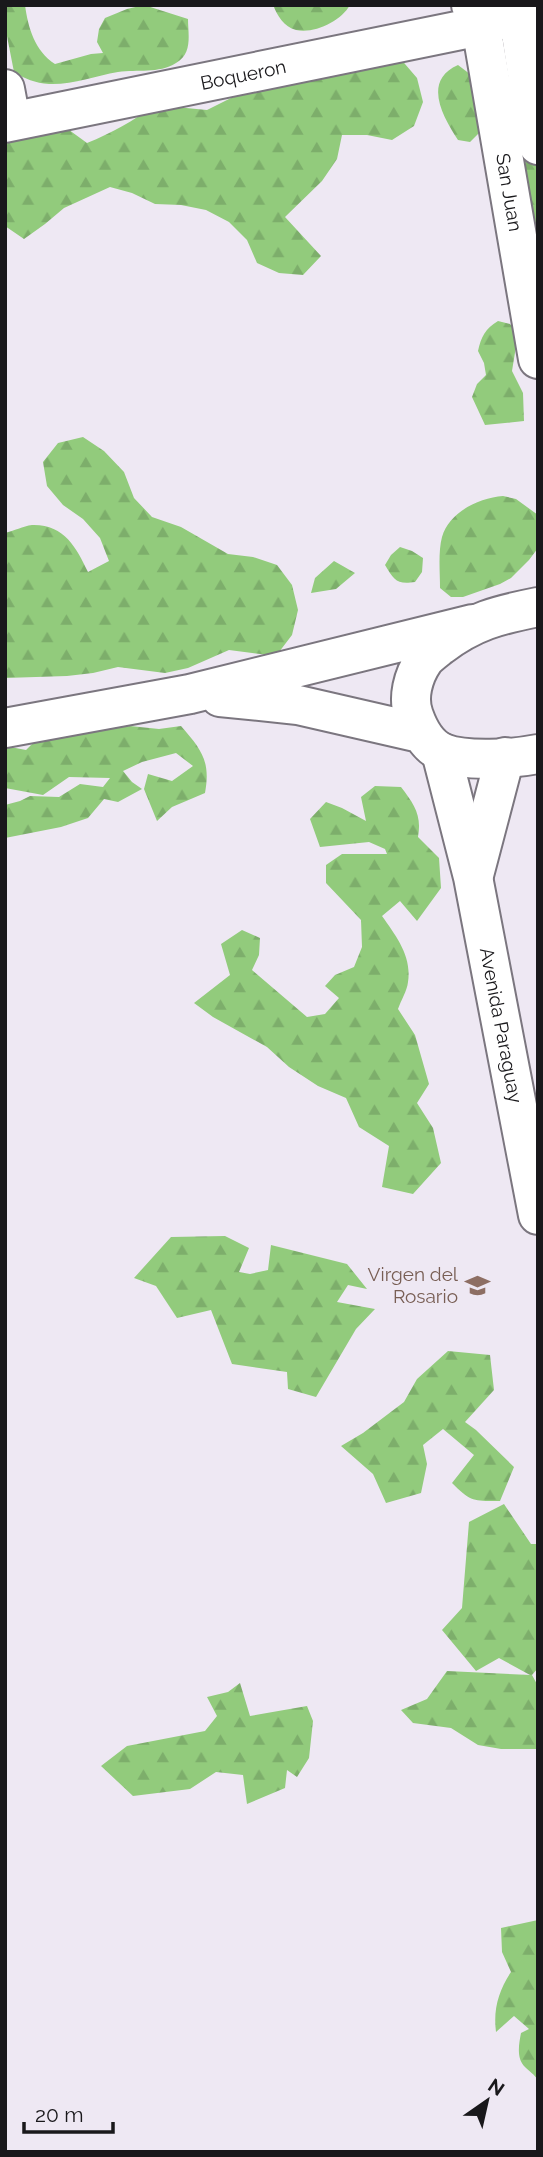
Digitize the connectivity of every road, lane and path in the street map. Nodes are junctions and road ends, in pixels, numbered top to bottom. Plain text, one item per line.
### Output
1 (476, 15) edge
2 (523, 15) edge
3 (7, 111) edge
4 (538, 145) edge
5 (538, 359) edge
6 (538, 607) edge
7 (474, 624) junction
8 (190, 694) junction
9 (5, 728) edge
10 (431, 743) junction
11 (521, 755) edge
12 (473, 877) junction
13 (538, 1215) edge

1 - 2 main road, Boqueron
1 - 3 main road, Boqueron
1 - 5 main road, San Juan
2 - 4 main road, San Juan
6 - 7 main road
7 - 8 main road
7 - 10 main road, Avenida Paraguay
8 - 9 main road
8 - 10 main road
10 - 11 main road
10 - 12 main road, Avenida Paraguay
11 - 12 main road
12 - 13 main road, Avenida Paraguay

